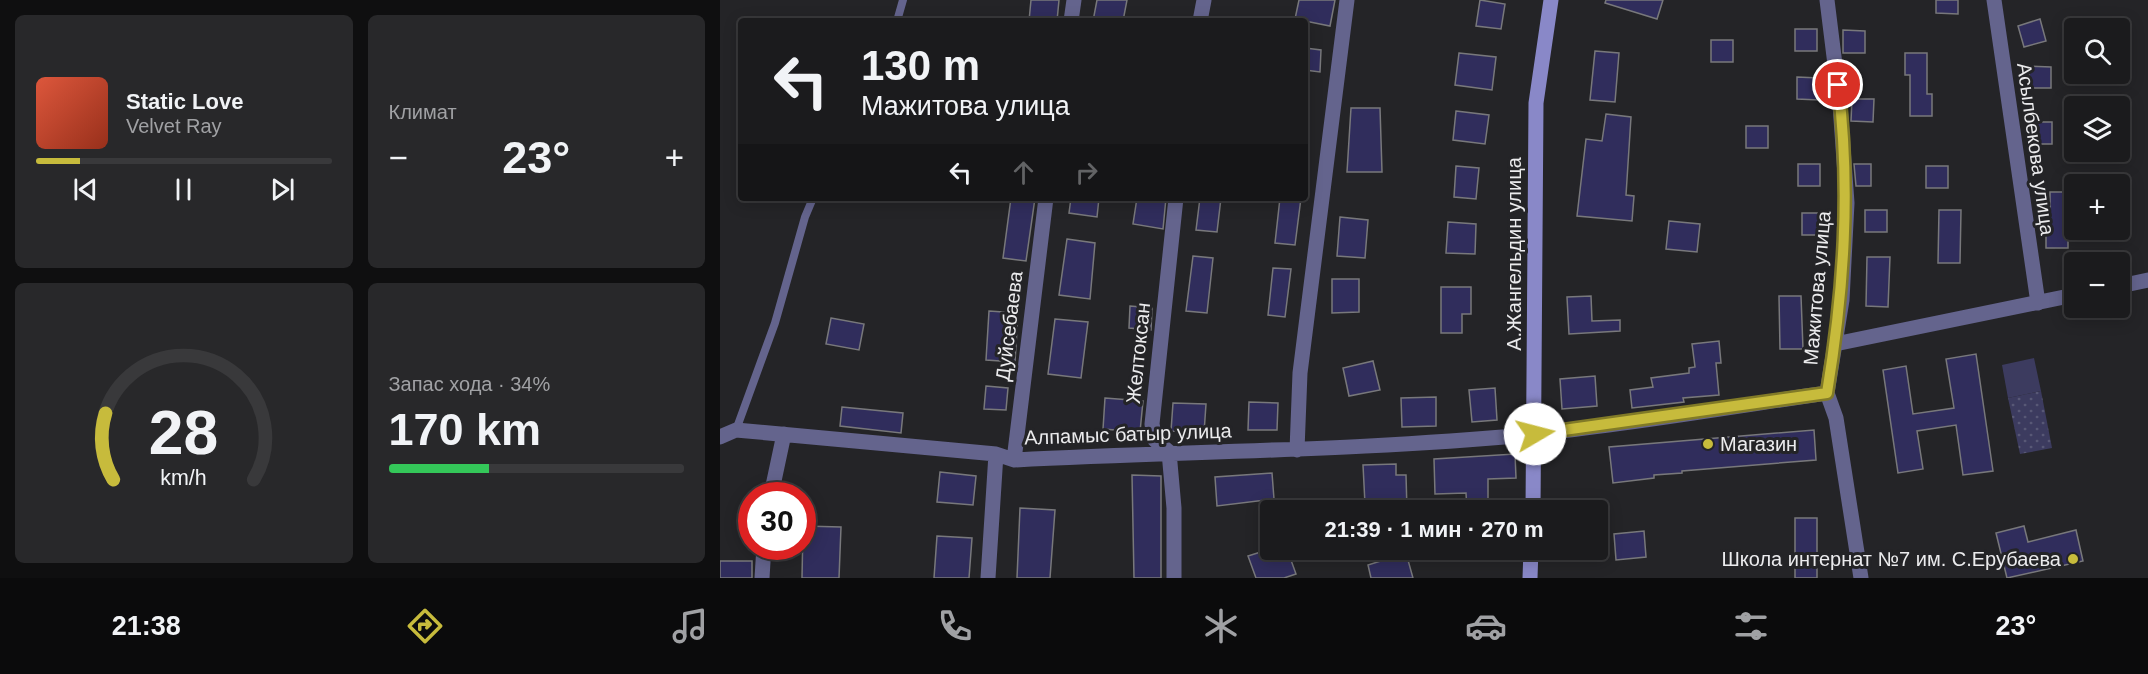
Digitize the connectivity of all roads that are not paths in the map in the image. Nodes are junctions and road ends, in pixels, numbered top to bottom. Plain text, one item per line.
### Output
1 (903, 0) edge
2 (1074, 0) edge
3 (1204, 0) edge
4 (1347, 0) edge
5 (1551, 0) edge
6 (1827, 0) edge
7 (1994, 0) edge
8 (898, 18) edge
9 (1071, 18) edge
10 (1201, 18) edge
11 (812, 201) edge
12 (1046, 201) edge
13 (1176, 201) edge
14 (2148, 280) edge
15 (2130, 284) edge
16 (2064, 297) edge
17 (2038, 303) junction
18 (1835, 344) junction
19 (1827, 393) junction
20 (736, 430) junction
21 (784, 434) junction
22 (1535, 434) junction
23 (720, 437) edge
24 (1297, 450) junction
25 (1169, 452) junction
26 (996, 454) junction
27 (1014, 460) junction
28 (774, 482) edge
29 (1533, 500) edge
30 (763, 560) edge
31 (1531, 560) edge
32 (762, 578) edge
33 (988, 578) edge
34 (1174, 578) edge
35 (1530, 578) edge
36 (1861, 578) edge

1 - 8 lane
2 - 9 street
3 - 10 street
4 - 24 street
5 - 22 street, А.Жангельдин улица
6 - 18 street, Мажитова улица
7 - 17 street, Асылбекова улица
11 - 20 lane
12 - 27 street, Дуйсебаева
13 - 25 street, Желтоксан
14 - 15 street
16 - 17 street
17 - 18 street
18 - 19 street, Мажитова улица
19 - 22 street, Алпамыс батыр улица
19 - 36 street, Мажитова улица
20 - 21 street, Алпамыс батыр улица
20 - 23 street
21 - 26 street, Алпамыс батыр улица
21 - 28 street
22 - 24 street, Алпамыс батыр улица
22 - 29 street, А.Жангельдин улица
24 - 25 street, Алпамыс батыр улица
25 - 27 street, Алпамыс батыр улица
25 - 34 street, Желтоксан
26 - 27 street, Алпамыс батыр улица
26 - 33 street
30 - 32 street
31 - 35 street

